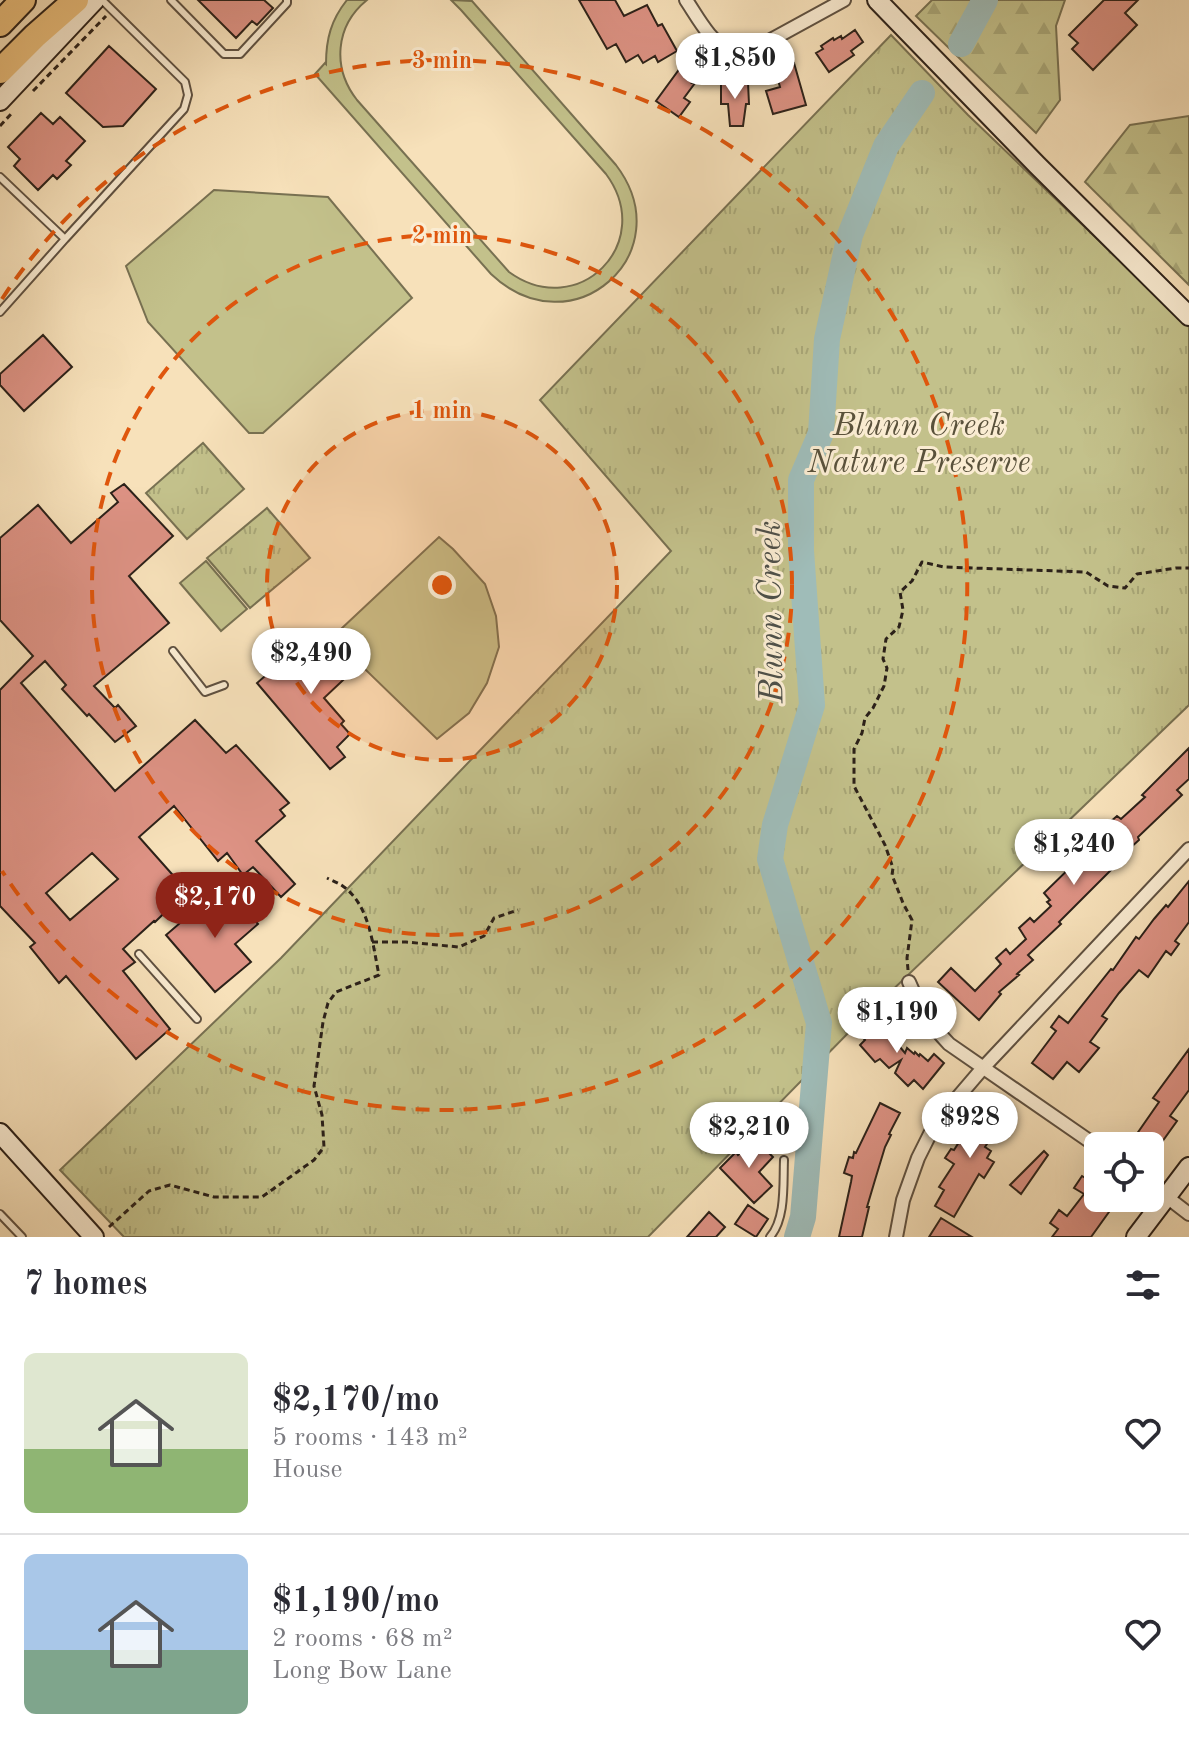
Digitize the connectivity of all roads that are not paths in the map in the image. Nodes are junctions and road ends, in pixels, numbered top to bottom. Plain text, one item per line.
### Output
1 (23, 0) edge
2 (76, 0) edge
3 (95, 0) edge
4 (102, 0) edge
5 (171, 0) edge
6 (287, 0) edge
7 (686, 0) edge
8 (844, 0) edge
9 (877, 0) edge
10 (0, 24) edge
11 (0, 71) edge
12 (7, 106) edge
13 (0, 177) edge
14 (65, 239) junction
15 (0, 312) edge
16 (1189, 316) edge
17 (173, 651) dead end
18 (224, 685) dead end
19 (1189, 849) edge
20 (139, 954) dead end
21 (909, 982) road end
22 (197, 1019) dead end
23 (982, 1069) junction
24 (0, 1133) edge
25 (1084, 1138) edge
26 (784, 1160) dead end
27 (1189, 1167) edge
28 (1164, 1194) edge
29 (1167, 1196) junction
30 (0, 1214) edge
31 (1189, 1214) edge
32 (102, 1232) edge
33 (22, 1237) edge
34 (770, 1237) edge
35 (896, 1237) edge
36 (1136, 1237) edge

1 - 10 highway
2 - 11 highway
3 - 12 street
4 - 14 lane
5 - 6 lane
7 - 8 street
9 - 16 street
13 - 14 lane
14 - 15 lane
17 - 18 lane
19 - 23 street
20 - 22 lane
21 - 23 street
23 - 25 street
23 - 35 street
24 - 32 street
26 - 34 lane
27 - 29 street
28 - 29 street
29 - 31 street
29 - 36 street
30 - 33 lane

